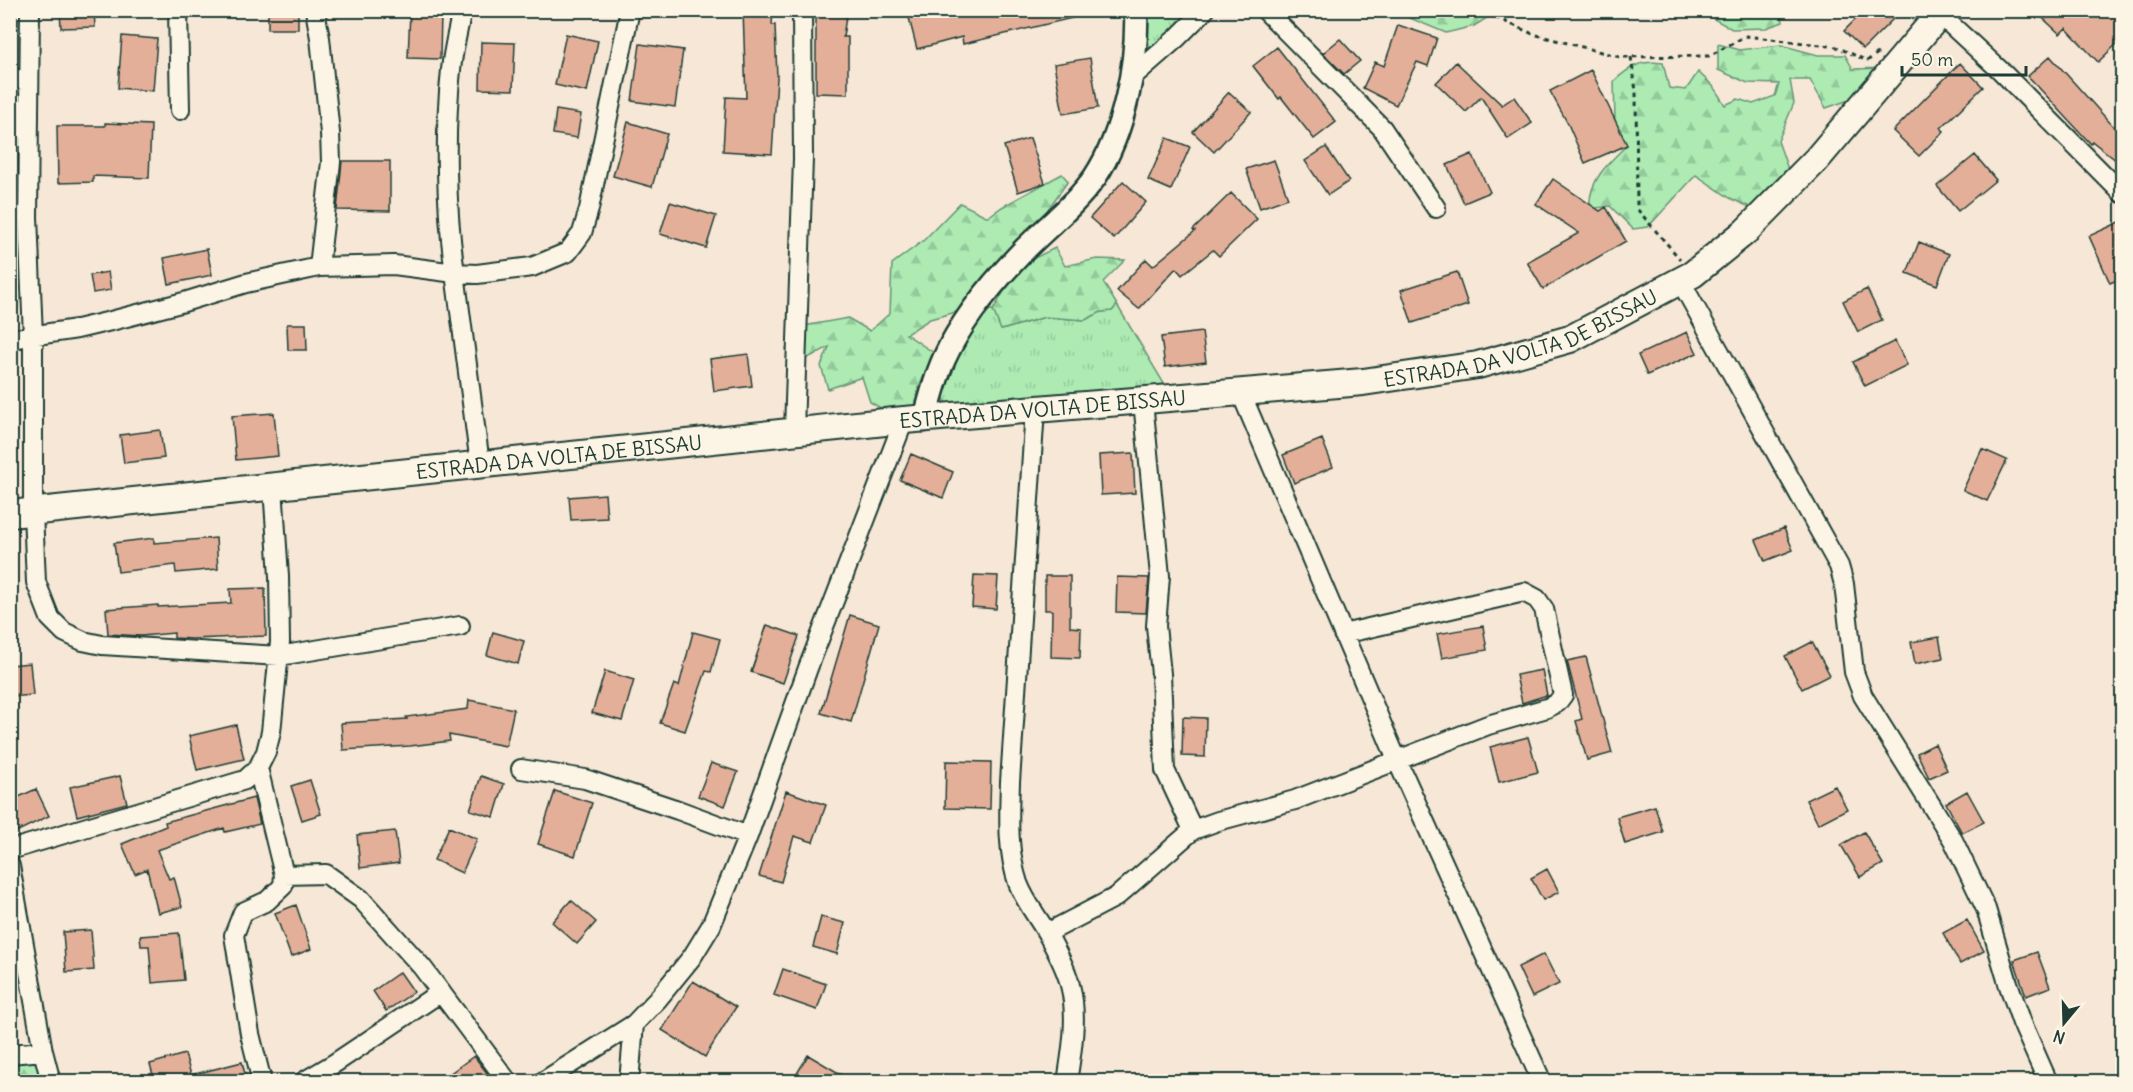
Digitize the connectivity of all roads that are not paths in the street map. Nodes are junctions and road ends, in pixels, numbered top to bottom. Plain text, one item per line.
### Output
1 (30, 10) edge
2 (178, 10) edge
3 (315, 10) edge
4 (462, 10) edge
5 (630, 10) edge
6 (802, 10) edge
7 (1136, 10) edge
8 (1205, 10) edge
9 (1265, 10) edge
10 (1939, 12) edge
11 (10, 78) edge
12 (1130, 79) junction
13 (29, 81) junction
14 (180, 110) dead end
15 (2122, 193) edge
16 (1436, 208) dead end
17 (319, 267) junction
18 (455, 273) junction
19 (1687, 278) junction
20 (33, 336) junction
21 (10, 339) edge
22 (1241, 393) junction
23 (1143, 401) junction
24 (1035, 410) junction
25 (914, 420) junction
26 (794, 431) junction
27 (480, 464) junction
28 (273, 487) junction
29 (22, 513) edge
30 (460, 626) dead end
31 (1343, 634) junction
32 (279, 656) junction
33 (1397, 760) junction
34 (258, 768) junction
35 (520, 769) dead end
36 (1192, 830) junction
37 (748, 836) junction
38 (10, 850) edge
39 (10, 866) edge
40 (284, 875) junction
41 (1047, 933) junction
42 (441, 992) junction
43 (634, 1024) junction
44 (43, 1051) junction
45 (10, 1054) edge
46 (51, 1082) edge
47 (262, 1082) edge
48 (303, 1082) edge
49 (508, 1082) edge
50 (542, 1082) edge
51 (629, 1082) edge
52 (1067, 1082) edge
53 (1542, 1082) edge
54 (2048, 1082) edge

1 - 13 street
2 - 14 street
3 - 17 street
4 - 18 street
5 - 18 street
6 - 26 street
7 - 12 street
8 - 12 street
9 - 16 street
10 - 15 street
10 - 19 main road, ESTRADA DA VOLTA DE BISSAU
11 - 13 street
12 - 25 street
13 - 20 street
17 - 18 street
17 - 20 street
18 - 27 street
19 - 22 main road, ESTRADA DA VOLTA DE BISSAU
19 - 54 street
20 - 21 street
20 - 29 street
22 - 23 main road, ESTRADA DA VOLTA DE BISSAU
22 - 31 street
23 - 24 main road, ESTRADA DA VOLTA DE BISSAU
23 - 36 street
24 - 25 main road, ESTRADA DA VOLTA DE BISSAU
24 - 41 street
25 - 26 main road, ESTRADA DA VOLTA DE BISSAU
25 - 37 street
26 - 27 main road, ESTRADA DA VOLTA DE BISSAU
27 - 28 main road, ESTRADA DA VOLTA DE BISSAU
28 - 29 main road, ESTRADA DA VOLTA DE BISSAU
28 - 32 street
29 - 32 street
30 - 32 street
31 - 33 street
31 - 33 street
32 - 34 street
33 - 36 street
33 - 53 street
34 - 38 street
34 - 40 street
35 - 37 street
36 - 41 street
37 - 43 street
39 - 44 street
40 - 42 street
40 - 47 street
41 - 52 street
42 - 48 street
42 - 49 street
43 - 50 street
43 - 51 street
44 - 45 street
44 - 46 street

